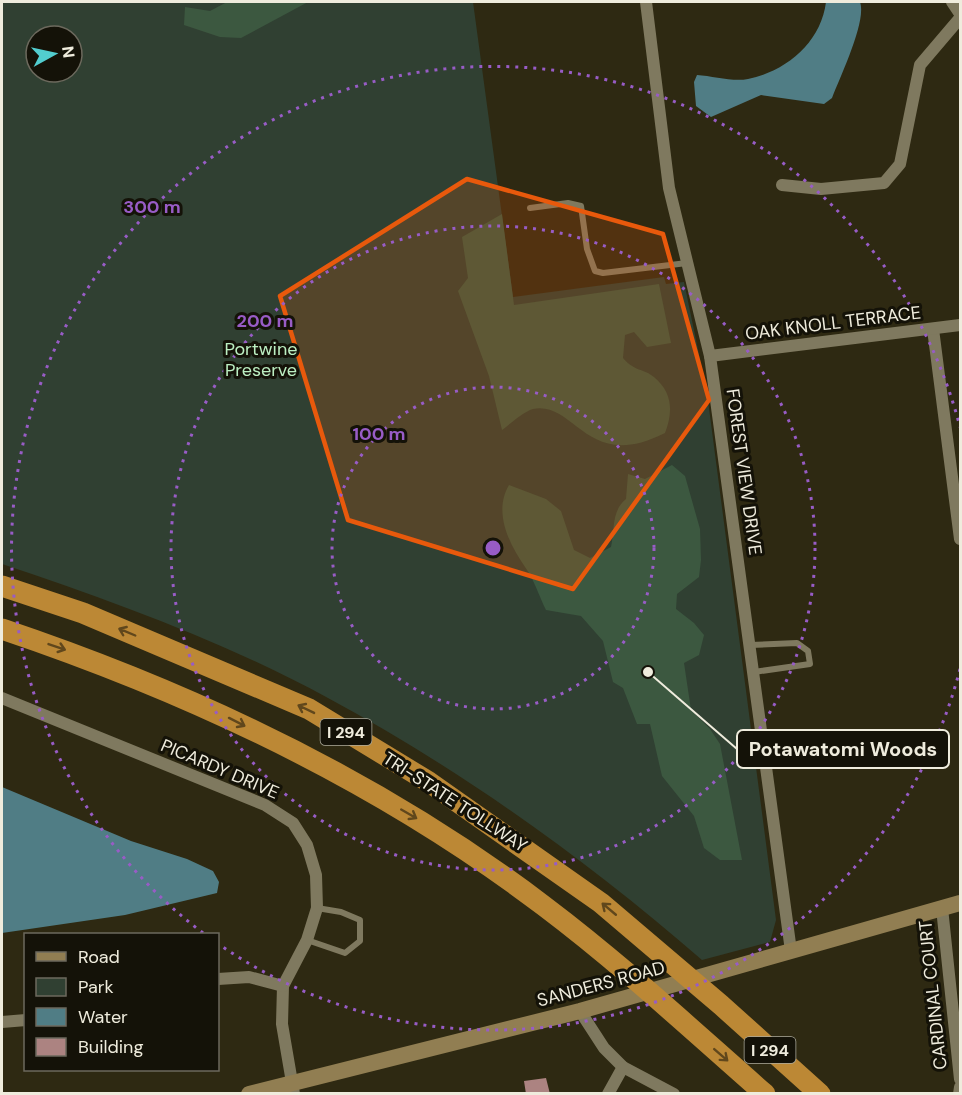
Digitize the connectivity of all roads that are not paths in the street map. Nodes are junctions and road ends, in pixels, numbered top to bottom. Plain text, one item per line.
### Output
1 (646, 2) edge
2 (952, 2) edge
3 (960, 16) edge
4 (782, 186) dead end
5 (530, 208) dead end
6 (687, 263) junction
7 (960, 325) edge
8 (933, 329) junction
9 (710, 356) junction
10 (960, 539) edge
11 (2, 586) edge
12 (2, 629) edge
13 (749, 645) junction
14 (753, 672) junction
15 (2, 698) edge
16 (960, 903) edge
17 (317, 908) junction
18 (942, 908) junction
19 (307, 940) junction
20 (791, 951) junction
21 (219, 979) edge
22 (283, 986) junction
23 (580, 1011) junction
24 (24, 1020) edge
25 (2, 1022) edge
26 (623, 1067) junction
27 (960, 1079) edge
28 (960, 1087) edge
29 (293, 1088) edge
30 (249, 1094) edge
31 (608, 1094) edge
32 (674, 1094) edge
33 (765, 1094) edge
34 (820, 1094) edge
35 (959, 1094) edge

1 - 6 street, FOREST VIEW DRIVE
2 - 3 street
3 - 4 street
5 - 6 lane
6 - 9 street, FOREST VIEW DRIVE
7 - 8 street, OAK KNOLL TERRACE
8 - 9 street, OAK KNOLL TERRACE
8 - 10 street
9 - 13 street, FOREST VIEW DRIVE
34 -> 11 highway, TRI-STATE TOLLWAY / I 294
12 -> 33 highway, TRI-STATE TOLLWAY / I 294
13 - 14 street, FOREST VIEW DRIVE
13 - 14 lane
14 - 20 street, FOREST VIEW DRIVE
15 - 17 street, PICARDY DRIVE
16 - 18 main road, SANDERS ROAD
17 - 19 street, PICARDY DRIVE
17 - 19 lane
18 - 20 main road, SANDERS ROAD
18 - 27 street, CARDINAL COURT
19 - 22 street, PICARDY DRIVE
20 - 23 main road, SANDERS ROAD
21 - 22 street
22 - 29 street, PICARDY DRIVE
23 - 26 street
23 - 29 main road, SANDERS ROAD
24 - 25 street
26 - 31 street
26 - 32 street
28 - 35 street, CARDINAL COURT
29 - 30 main road, SANDERS ROAD

